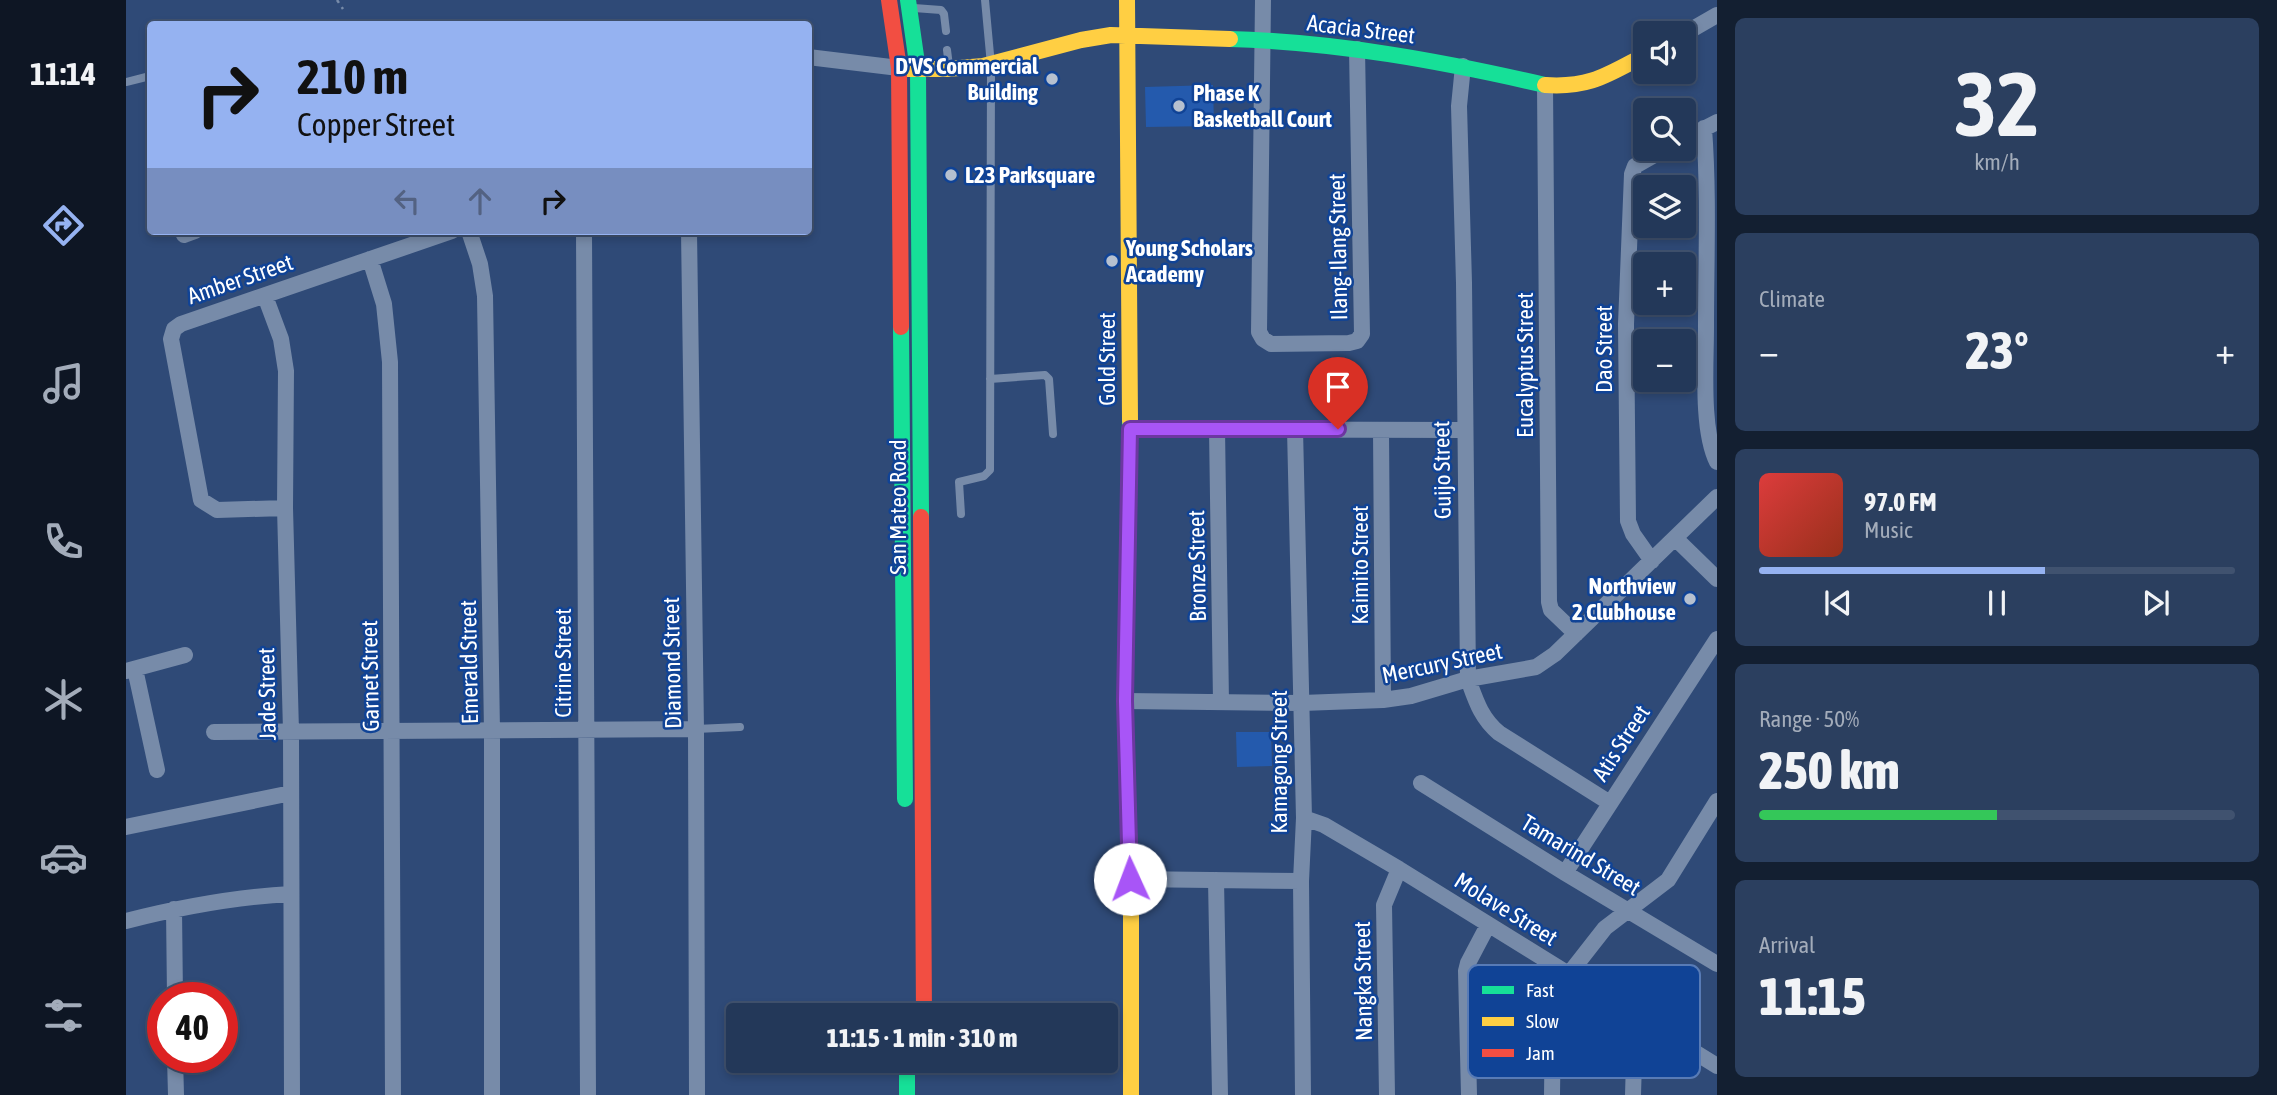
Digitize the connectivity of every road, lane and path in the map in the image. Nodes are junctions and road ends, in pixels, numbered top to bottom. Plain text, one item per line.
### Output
1 (337, 0) edge
2 (889, 0) edge
3 (985, 0) edge
4 (1127, 0) edge
5 (1263, 0) edge
6 (909, 4) edge
7 (343, 9) dead end
8 (1717, 15) edge
9 (1696, 27) edge
10 (946, 31) dead end
11 (1128, 35) junction
12 (1265, 40) junction
13 (1357, 49) junction
14 (947, 50) dead end
15 (812, 57) edge
16 (1633, 61) edge
17 (991, 65) junction
18 (1463, 66) junction
19 (899, 68) junction
20 (950, 68) junction
21 (918, 70) junction
22 (147, 77) edge
23 (126, 82) edge
24 (1545, 85) junction
25 (1711, 125) edge
26 (1643, 161) edge
27 (440, 235) edge
28 (469, 235) edge
29 (584, 235) edge
30 (689, 235) edge
31 (369, 259) junction
32 (265, 296) junction
33 (990, 379) junction
34 (1130, 429) junction
35 (1217, 429) junction
36 (1295, 429) junction
37 (1381, 429) junction
38 (1465, 430) junction
39 (1052, 434) dead end
40 (1717, 462) edge
41 (1717, 497) edge
42 (285, 508) junction
43 (961, 514) dead end
44 (1675, 538) junction
45 (1652, 561) junction
46 (1717, 579) edge
47 (1576, 634) junction
48 (1717, 639) edge
49 (185, 655) dead end
50 (131, 670) edge
51 (1468, 680) junction
52 (1383, 700) junction
53 (1125, 701) junction
54 (1221, 702) junction
55 (1302, 704) junction
56 (740, 727) dead end
57 (393, 730) junction
58 (585, 730) junction
59 (696, 730) junction
60 (291, 731) junction
61 (492, 731) junction
62 (214, 732) dead end
63 (158, 771) dead end
64 (1421, 783) dead end
65 (290, 793) junction
66 (1717, 801) edge
67 (1610, 803) junction
68 (1304, 818) junction
69 (905, 820) dead end
70 (126, 827) edge
71 (1398, 869) junction
72 (1566, 873) junction
73 (1130, 879) junction
74 (1216, 880) junction
75 (1300, 881) junction
76 (291, 894) junction
77 (173, 909) junction
78 (1627, 909) junction
79 (126, 921) edge
80 (1488, 925) junction
81 (1717, 964) edge
82 (1554, 965) edge
83 (1576, 965) edge
84 (175, 982) edge
85 (924, 1003) edge
86 (1468, 1054) edge
87 (1700, 1055) edge
88 (1717, 1066) edge
89 (176, 1073) edge
90 (907, 1073) edge
91 (176, 1095) edge
92 (292, 1095) edge
93 (393, 1095) edge
94 (492, 1095) edge
95 (588, 1095) edge
96 (697, 1095) edge
97 (907, 1095) edge
98 (1131, 1095) edge
99 (1220, 1095) edge
100 (1303, 1095) edge
101 (1387, 1095) edge

1 - 7 path
2 - 19 street, San Mateo Road
3 - 17 lane
4 - 11 street, Gold Street
5 - 12 street
6 - 10 lane
6 - 21 street, San Mateo Road
8 - 9 street
11 - 12 street, Acacia Street
11 - 17 street, Acacia Street
11 - 34 street, Gold Street
12 - 13 street, Acacia Street
12 - 13 street, Ilang-Ilang Street
13 - 18 street, Acacia Street
14 - 20 lane
15 - 19 street
16 - 24 street, Acacia Street
17 - 20 street, Acacia Street
17 - 33 lane
18 - 24 street, Acacia Street
18 - 38 street, Guijo Street
19 - 21 street, Acacia Street
19 - 69 street, San Mateo Road
20 - 21 street, Acacia Street
21 - 85 street, San Mateo Road
22 - 23 lane
24 - 47 street, Eucalyptus Street
25 - 40 street
26 - 45 street, Dao Street
27 - 31 street, Amber Street
28 - 61 street, Emerald Street
29 - 58 street, Citrine Street
30 - 59 street, Diamond Street
31 - 32 street, Amber Street
31 - 57 street, Garnet Street
32 - 42 street, Jade Street
32 - 42 street, Amber Street
33 - 39 lane
33 - 43 lane
34 - 35 street
34 - 53 street, Gold Street
35 - 36 street
35 - 54 street, Bronze Street
36 - 37 street
36 - 55 street, Kamagong Street
37 - 38 street
37 - 52 street, Kaimito Street
38 - 51 street, Guijo Street
41 - 44 street, Mercury Street
42 - 60 street, Jade Street
44 - 45 street, Mercury Street
44 - 46 street
45 - 47 street, Mercury Street
47 - 51 street, Mercury Street
48 - 67 street, Atis Street
49 - 50 street
50 - 63 street
51 - 52 street, Mercury Street
51 - 67 street, Guijo Street
52 - 55 street, Mercury Street
53 - 54 street, Mercury Street
53 - 73 street, Gold Street
54 - 55 street, Mercury Street
55 - 68 street, Kamagong Street
56 - 59 lane
57 - 60 street
57 - 61 street
57 - 93 street, Garnet Street
58 - 59 street
58 - 61 street
58 - 95 street, Citrine Street
59 - 96 street, Diamond Street
60 - 62 street
60 - 65 street, Jade Street
61 - 94 street, Emerald Street
64 - 72 street, Tamarind Street
65 - 70 street
65 - 76 street, Jade Street
66 - 78 street
67 - 72 street, Atis Street
68 - 71 street, Molave Street
68 - 75 street, Kamagong Street
71 - 80 street, Molave Street
71 - 101 street, Nangka Street
72 - 78 street, Tamarind Street
73 - 74 street
73 - 98 street, Gold Street
74 - 75 street
74 - 99 street
75 - 100 street, Kamagong Street
76 - 77 street
76 - 92 street, Jade Street
77 - 79 street
77 - 84 street
78 - 81 street, Tamarind Street
78 - 83 street
80 - 82 street, Molave Street
80 - 86 street
87 - 88 street, Molave Street
89 - 91 street
90 - 97 street

